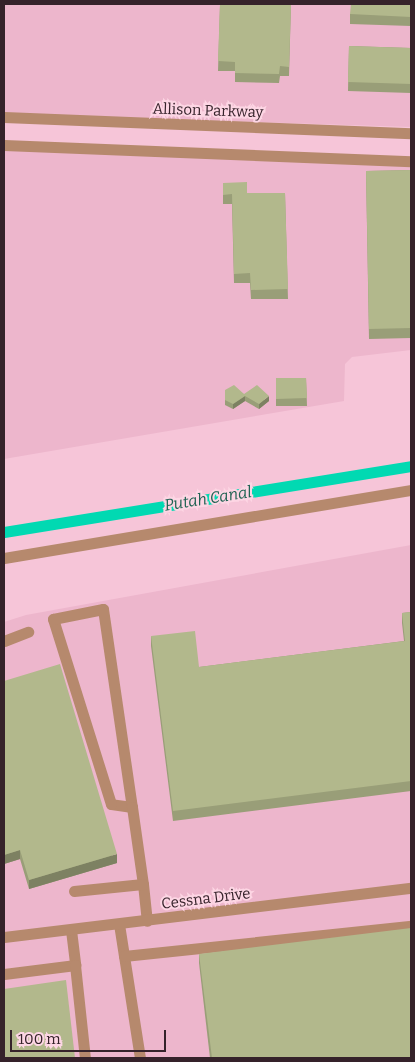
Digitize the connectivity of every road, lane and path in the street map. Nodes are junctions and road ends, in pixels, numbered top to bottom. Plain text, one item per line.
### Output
1 (4, 117) edge
2 (411, 133) edge
3 (4, 145) edge
4 (411, 161) edge
5 (411, 490) edge
6 (4, 558) edge
7 (28, 632) dead end
8 (4, 641) edge
9 (132, 807) junction
10 (143, 884) junction
11 (411, 888) edge
12 (74, 891) dead end
13 (147, 921) junction
14 (119, 924) junction
15 (411, 926) edge
16 (71, 930) junction
17 (4, 937) edge
18 (124, 956) junction
19 (75, 965) junction
20 (4, 974) edge
21 (85, 1058) edge
22 (140, 1058) edge

1 - 2 street, Allison Parkway
3 - 4 street
5 - 6 street
7 - 8 street
9 - 9 street
9 - 10 street
10 - 12 street
10 - 13 street
11 - 13 street, Cessna Drive
13 - 14 street, Cessna Drive
14 - 16 street, Cessna Drive
14 - 18 street
15 - 18 street
16 - 17 street, Cessna Drive
16 - 19 street
18 - 22 street
19 - 20 street
19 - 21 street

